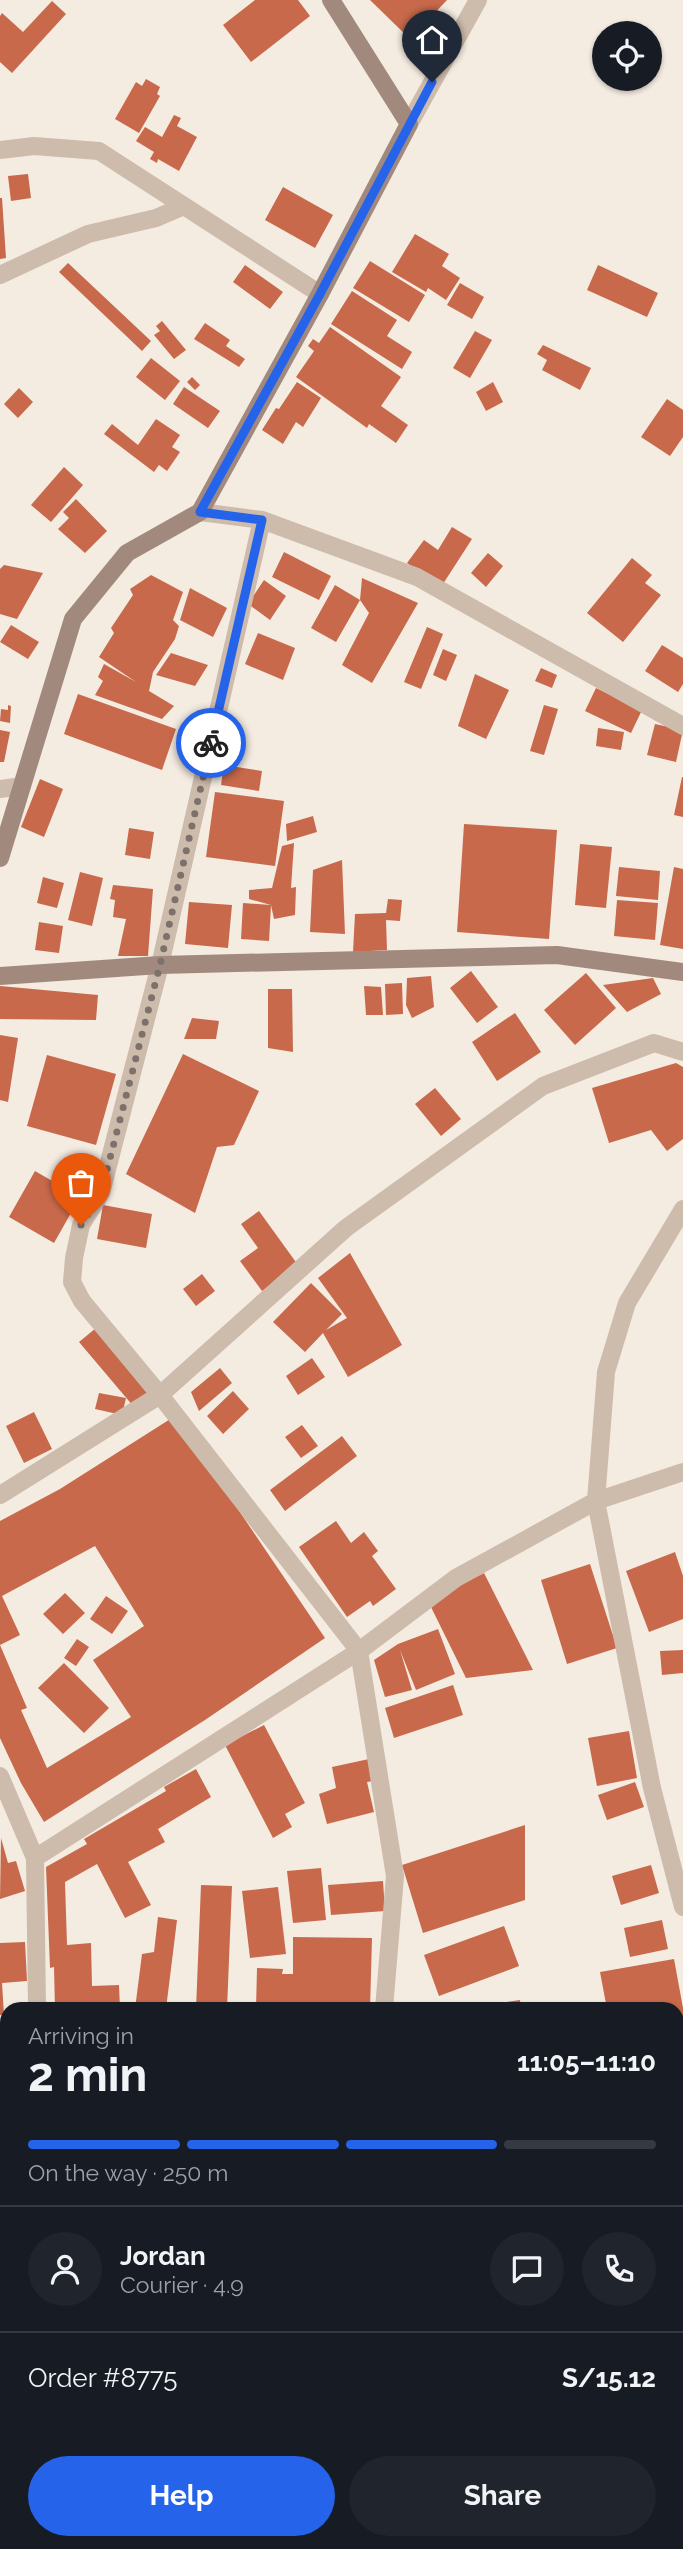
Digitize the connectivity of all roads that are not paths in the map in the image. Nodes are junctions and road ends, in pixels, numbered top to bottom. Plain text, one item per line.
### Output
1 (331, 0) edge
2 (478, 0) edge
3 (409, 124) junction
4 (0, 150) edge
5 (184, 206) junction
6 (0, 275) edge
7 (320, 294) junction
8 (200, 512) junction
9 (262, 520) junction
10 (683, 726) edge
11 (22, 786) junction
12 (0, 789) edge
13 (0, 859) edge
14 (160, 965) junction
15 (683, 972) edge
16 (0, 976) edge
17 (683, 1052) edge
18 (683, 1209) edge
19 (160, 1395) junction
20 (683, 1472) edge
21 (0, 1495) edge
22 (596, 1501) junction
23 (359, 1651) junction
24 (0, 1776) edge
25 (35, 1858) junction
26 (683, 1907) edge
27 (37, 2002) edge
28 (385, 2002) edge

1 - 3 street
2 - 3 street
3 - 7 street
4 - 5 street
5 - 6 street
5 - 7 street
7 - 8 street
8 - 9 street
8 - 11 street
9 - 10 street
9 - 14 street
11 - 12 street
11 - 13 street
14 - 15 street
14 - 16 street
14 - 19 street
17 - 19 street
18 - 22 street
19 - 21 street
19 - 23 street
20 - 22 street
22 - 23 street
22 - 26 street
23 - 25 street
23 - 28 street
24 - 25 street
25 - 27 street

